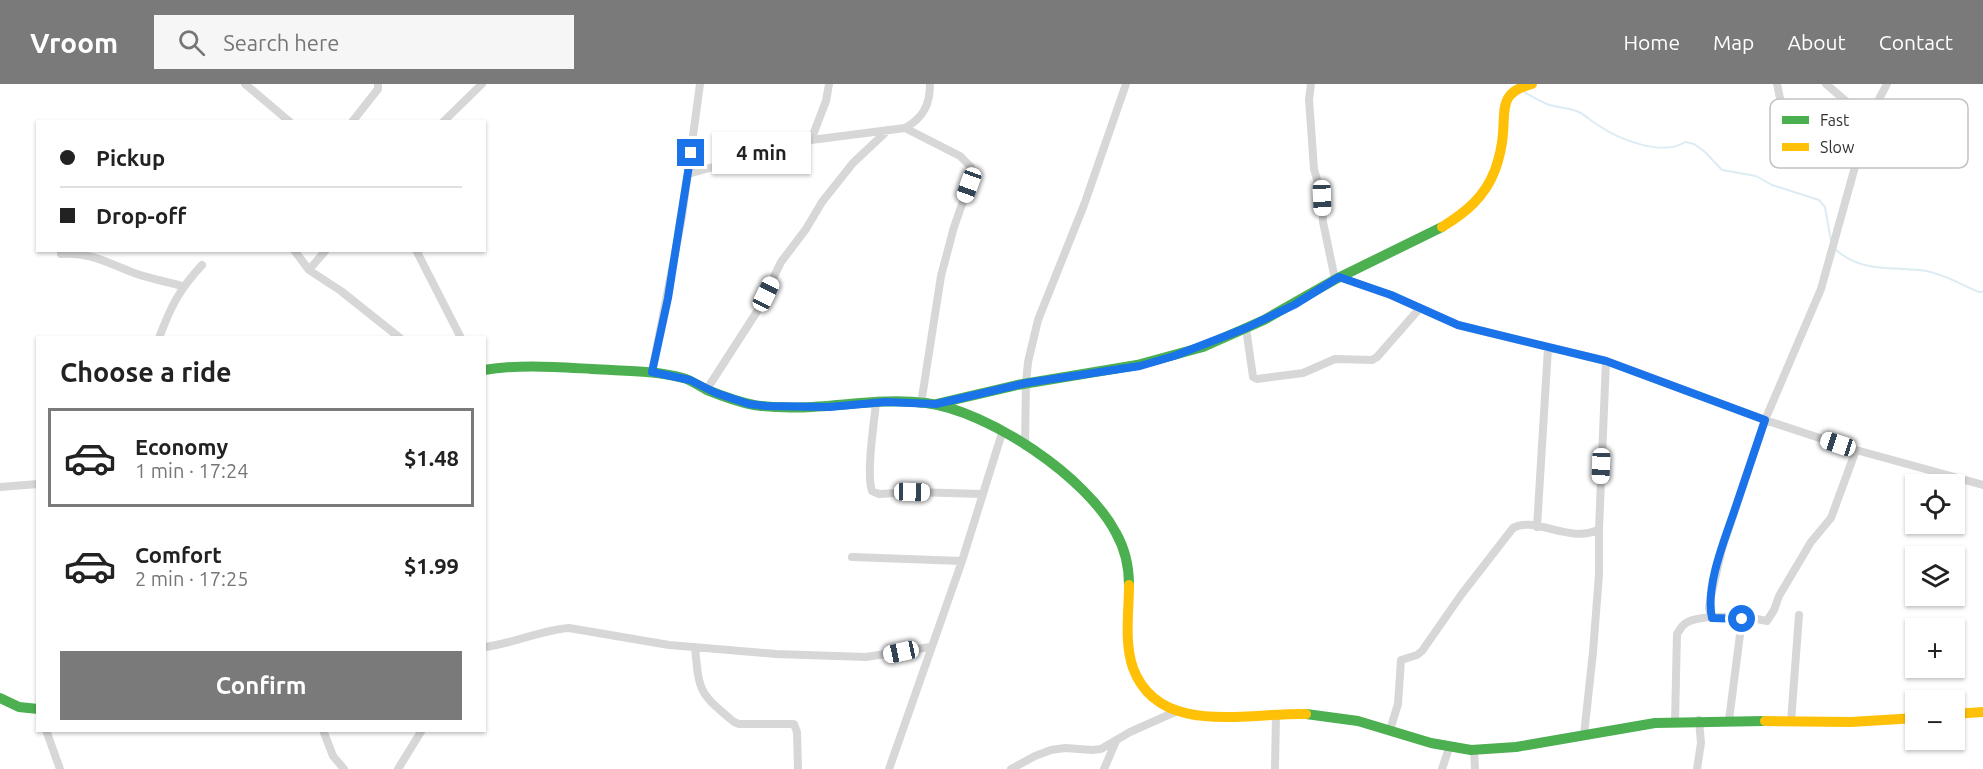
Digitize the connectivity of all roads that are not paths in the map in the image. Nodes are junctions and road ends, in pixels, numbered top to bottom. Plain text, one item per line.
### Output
1 (245, 84) edge
2 (378, 84) edge
3 (482, 84) edge
4 (700, 84) edge
5 (829, 84) edge
6 (930, 84) edge
7 (1126, 84) edge
8 (1311, 84) edge
9 (1532, 84) edge
10 (1777, 84) edge
11 (1826, 84) edge
12 (1887, 84) edge
13 (1780, 99) edge
14 (1844, 99) edge
15 (1879, 99) edge
16 (288, 120) edge
17 (354, 120) edge
18 (445, 120) edge
19 (905, 128) junction
20 (888, 130) junction
21 (811, 140) junction
22 (1855, 168) edge
23 (688, 174) junction
24 (296, 252) edge
25 (324, 252) edge
26 (417, 252) edge
27 (62, 254) dead end
28 (202, 266) dead end
29 (309, 270) junction
30 (1337, 278) junction
31 (182, 286) junction
32 (1420, 308) junction
33 (1246, 328) junction
34 (160, 336) edge
35 (397, 336) edge
36 (460, 336) edge
37 (1548, 348) junction
38 (1606, 361) junction
39 (486, 370) edge
40 (652, 372) junction
41 (1026, 383) junction
42 (707, 389) junction
43 (876, 402) junction
44 (921, 404) junction
45 (936, 404) junction
46 (1765, 420) junction
47 (1002, 432) junction
48 (1025, 446) junction
49 (1856, 450) junction
50 (36, 484) edge
51 (1983, 485) edge
52 (0, 487) edge
53 (983, 494) junction
54 (1537, 527) junction
55 (1599, 529) junction
56 (852, 556) dead end
57 (962, 561) junction
58 (1799, 615) dead end
59 (1712, 618) junction
60 (1742, 619) junction
61 (486, 647) edge
62 (695, 647) junction
63 (930, 647) junction
64 (0, 698) edge
65 (36, 709) edge
66 (1175, 712) junction
67 (1983, 712) edge
68 (1965, 713) edge
69 (1276, 715) junction
70 (1905, 719) edge
71 (1699, 720) junction
72 (1729, 720) junction
73 (1675, 722) junction
74 (1791, 722) junction
75 (1390, 730) junction
76 (47, 732) edge
77 (324, 732) edge
78 (421, 732) edge
79 (1584, 735) junction
80 (1116, 741) junction
81 (1449, 748) junction
82 (1474, 750) junction
83 (60, 769) edge
84 (344, 769) edge
85 (398, 769) edge
86 (798, 769) edge
87 (889, 769) edge
88 (1011, 769) edge
89 (1104, 769) edge
90 (1275, 769) edge
91 (1442, 769) edge
92 (1475, 769) edge
93 (1697, 769) edge

1 - 16 street
2 - 17 street
3 - 18 street
4 - 23 street
5 - 21 street
6 - 19 street
7 - 41 street
8 - 30 street
9 - 30 street
10 - 13 street
11 - 14 street
12 - 15 street
19 - 20 street
19 - 44 street
20 - 21 street
20 - 42 street
21 - 23 street
22 - 46 street
23 - 40 street
24 - 29 street
25 - 29 street
26 - 36 street
27 - 31 street
28 - 31 street
29 - 35 street
30 - 32 street
30 - 33 street
31 - 34 street
32 - 33 street
32 - 37 street
33 - 41 street
37 - 38 street
37 - 54 street
38 - 46 street
38 - 55 street
39 - 40 street
40 - 42 street
41 - 45 street
41 - 48 street
42 - 43 street
43 - 44 street
43 - 53 street
44 - 45 street
45 - 47 street
46 - 49 street
46 - 59 street
47 - 48 street
47 - 53 street
48 - 66 street
49 - 51 street
49 - 60 street
50 - 52 street
53 - 57 street
54 - 55 street
54 - 75 street
55 - 79 street
56 - 57 street
57 - 63 street
58 - 74 street
59 - 60 street
59 - 73 street
60 - 72 street
61 - 62 street
62 - 63 street
62 - 86 street
63 - 87 street
64 - 65 street
66 - 69 street
66 - 80 street
67 - 68 street
69 - 75 street
69 - 90 street
70 - 74 street
71 - 72 street
71 - 73 street
71 - 93 street
72 - 74 street
73 - 79 street
75 - 81 street
76 - 83 street
77 - 84 street
78 - 85 street
79 - 82 street
80 - 88 street
80 - 89 street
81 - 82 street
81 - 91 street
82 - 92 street

